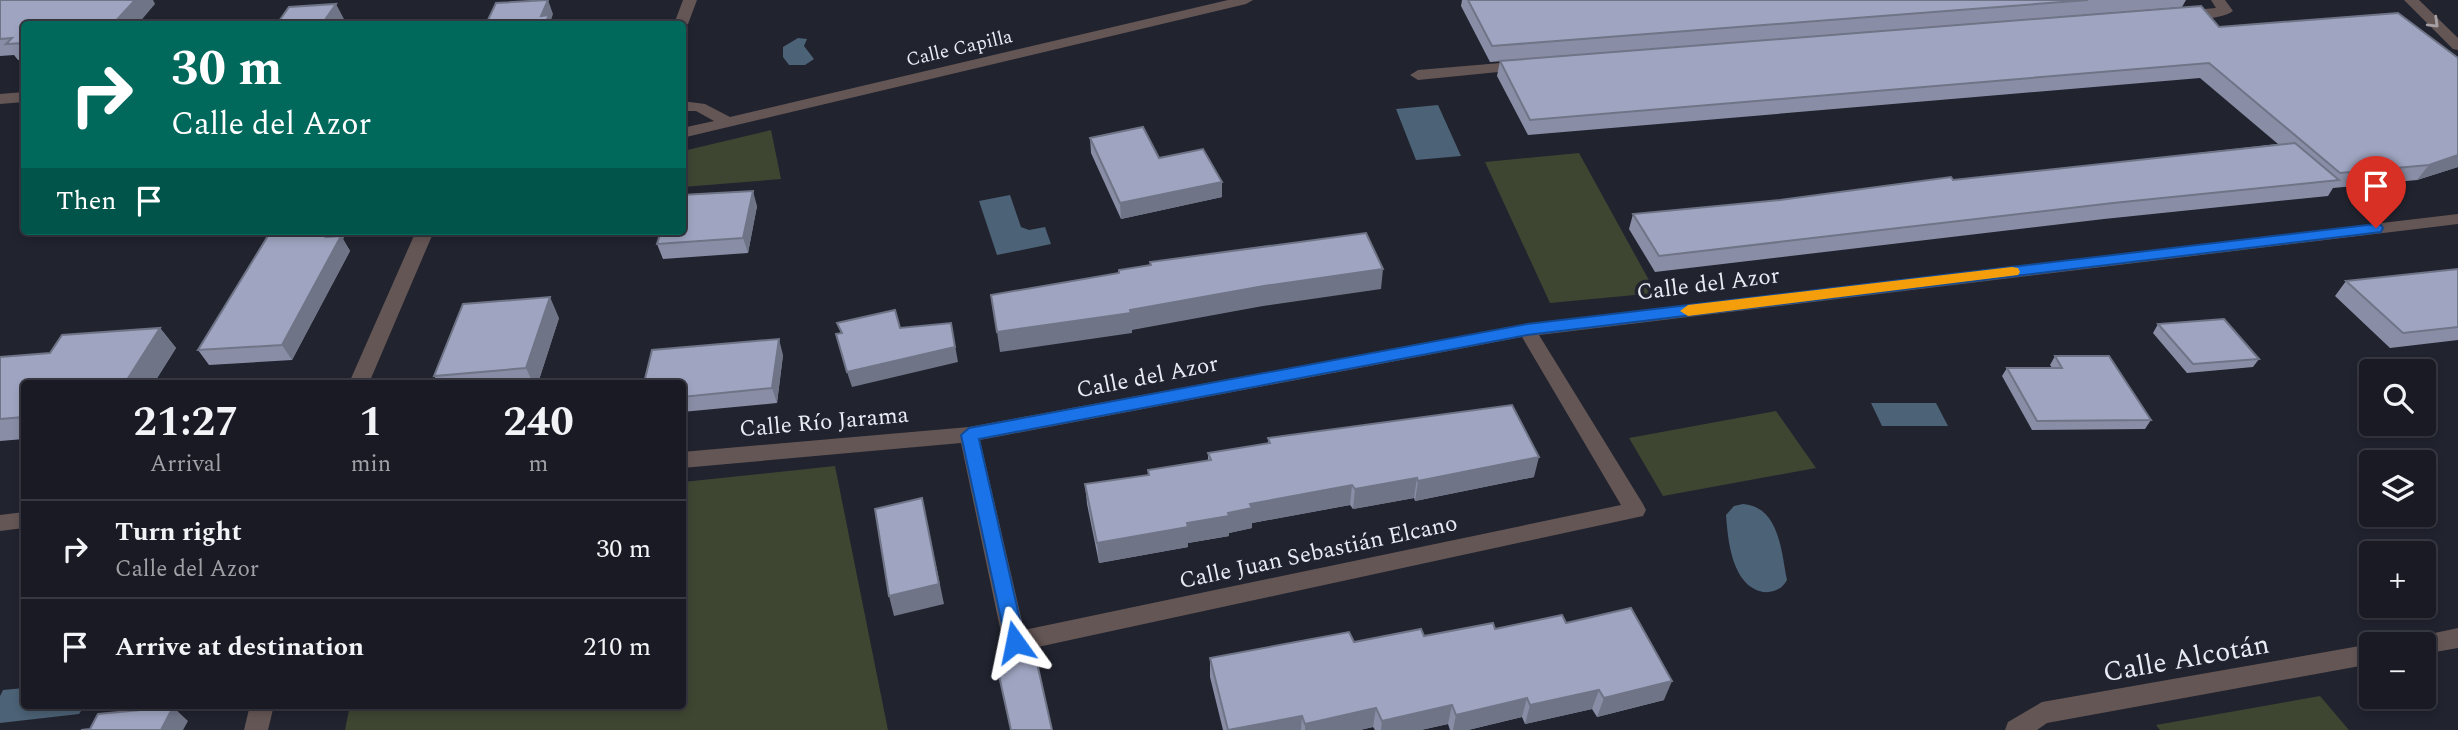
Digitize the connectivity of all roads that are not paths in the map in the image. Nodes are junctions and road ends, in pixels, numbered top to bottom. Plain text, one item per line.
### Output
1 (690, 0) edge
2 (1246, 0) edge
3 (2218, 0) edge
4 (2411, 0) edge
5 (2170, 16) edge
6 (682, 21) edge
7 (2458, 46) edge
8 (1543, 65) edge
9 (1418, 75) dead end
10 (21, 97) edge
11 (0, 99) edge
12 (686, 106) edge
13 (726, 121) junction
14 (686, 132) edge
15 (2458, 219) edge
16 (423, 235) edge
17 (1527, 330) junction
18 (360, 380) edge
19 (969, 435) junction
20 (686, 460) edge
21 (21, 520) edge
22 (0, 523) edge
23 (2458, 638) edge
24 (2436, 642) edge
25 (2359, 656) edge
26 (261, 709) edge
27 (257, 730) edge
28 (2017, 730) edge

1 - 6 street
2 - 13 street, Calle Capilla
3 - 5 street
4 -> 7 street
8 - 9 street
10 - 11 street
12 - 13 street
13 - 14 street, Calle Capilla
15 - 17 street, Calle del Azor
16 - 18 street
17 - 19 street, Calle del Azor
17 - 19 street, Calle Juan Sebastián Elcano
19 - 20 street, Calle Río Jarama
21 - 22 street
23 - 24 street
25 - 28 street, Calle Alcotán
26 - 27 street

